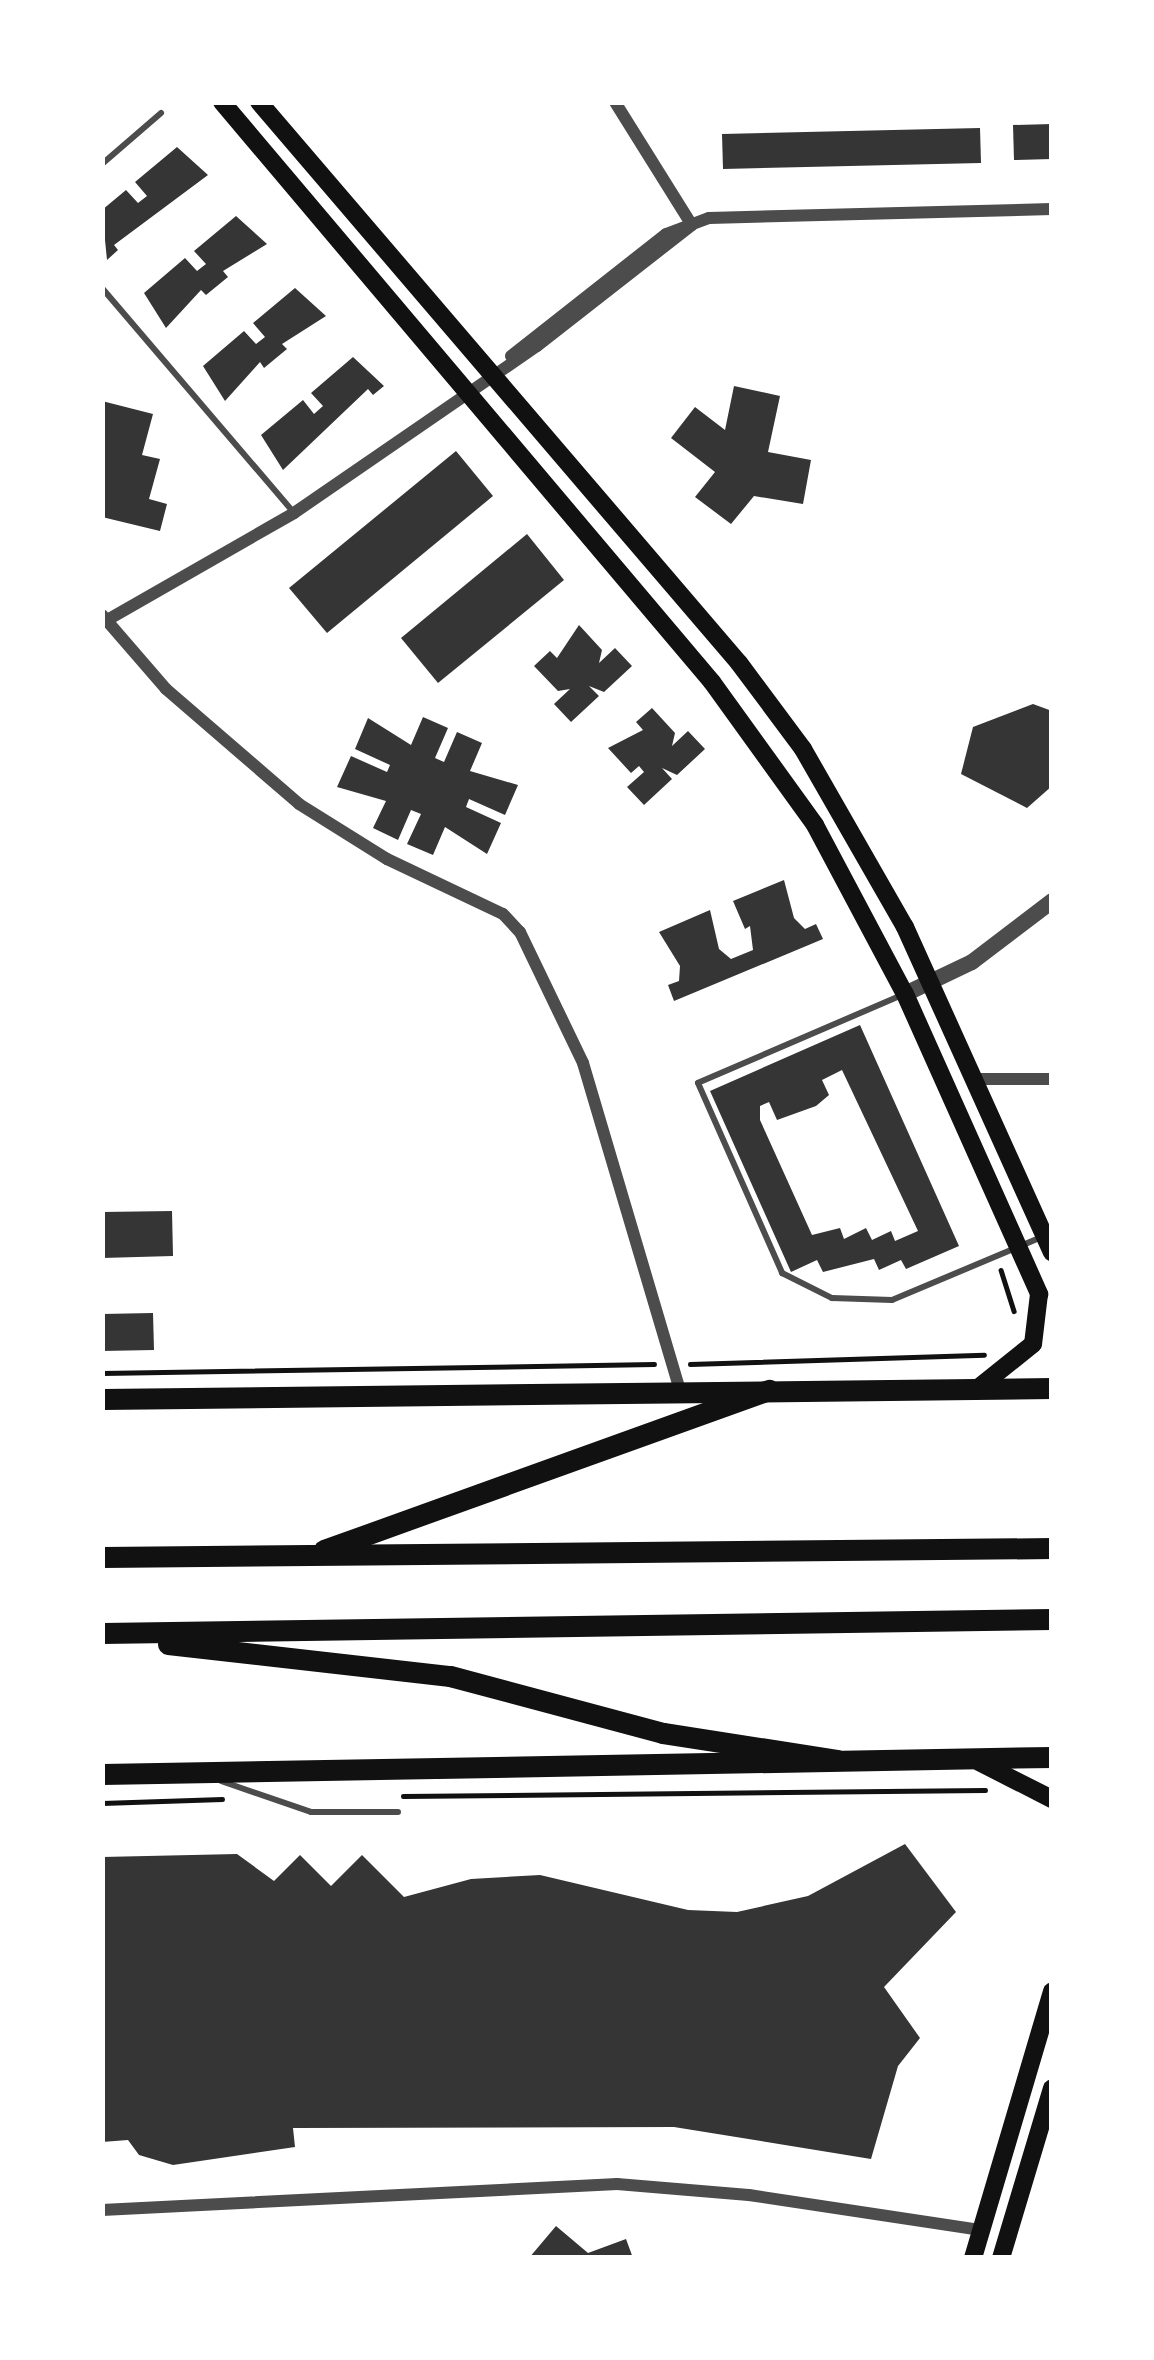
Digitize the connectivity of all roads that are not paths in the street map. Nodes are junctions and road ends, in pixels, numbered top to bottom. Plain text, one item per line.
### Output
1 (222, 102) edge
2 (259, 102) edge
3 (615, 102) edge
4 (161, 113) dead end
5 (102, 164) edge
6 (1052, 209) edge
7 (692, 225) junction
8 (102, 288) edge
9 (493, 374) junction
10 (471, 390) junction
11 (295, 513) junction
12 (103, 619) edge
13 (1052, 901) edge
14 (932, 983) junction
15 (905, 994) junction
16 (977, 1079) junction
17 (1052, 1079) edge
18 (1048, 1244) edge
19 (1020, 1246) junction
20 (976, 1388) junction
21 (1052, 1388) edge
22 (770, 1390) junction
23 (680, 1391) junction
24 (102, 1399) edge
25 (1052, 1548) edge
26 (102, 1557) edge
27 (304, 1558) junction
28 (1052, 1619) edge
29 (102, 1635) edge
30 (1052, 1757) edge
31 (962, 1758) junction
32 (838, 1760) junction
33 (102, 1774) edge
34 (204, 1775) junction
35 (1052, 1799) edge
36 (398, 1812) dead end
37 (1052, 1991) edge
38 (1052, 2088) edge
39 (102, 2210) edge
40 (981, 2230) junction
41 (973, 2258) edge
42 (1001, 2258) edge

1 - 10 main road
2 - 9 main road
3 - 7 street
4 - 5 lane
6 - 7 street
7 - 9 street
8 - 11 lane
9 - 10 street
9 - 14 main road
10 - 11 street
10 - 15 main road
11 - 12 street
12 - 23 street
13 - 14 street
14 - 15 street
14 - 16 main road
15 - 19 main road
15 - 19 lane
16 - 17 street
16 - 18 main road
18 - 19 lane
19 - 20 main road
20 - 21 main road
20 - 22 main road
22 - 23 main road
22 - 27 main road
23 - 24 main road
25 - 27 main road
26 - 27 main road
28 - 29 main road
29 - 32 main road
30 - 31 main road
31 - 32 main road
31 - 35 main road
32 - 34 main road
33 - 34 main road
34 - 36 lane
37 - 40 main road
38 - 42 main road
39 - 40 street
40 - 41 main road

